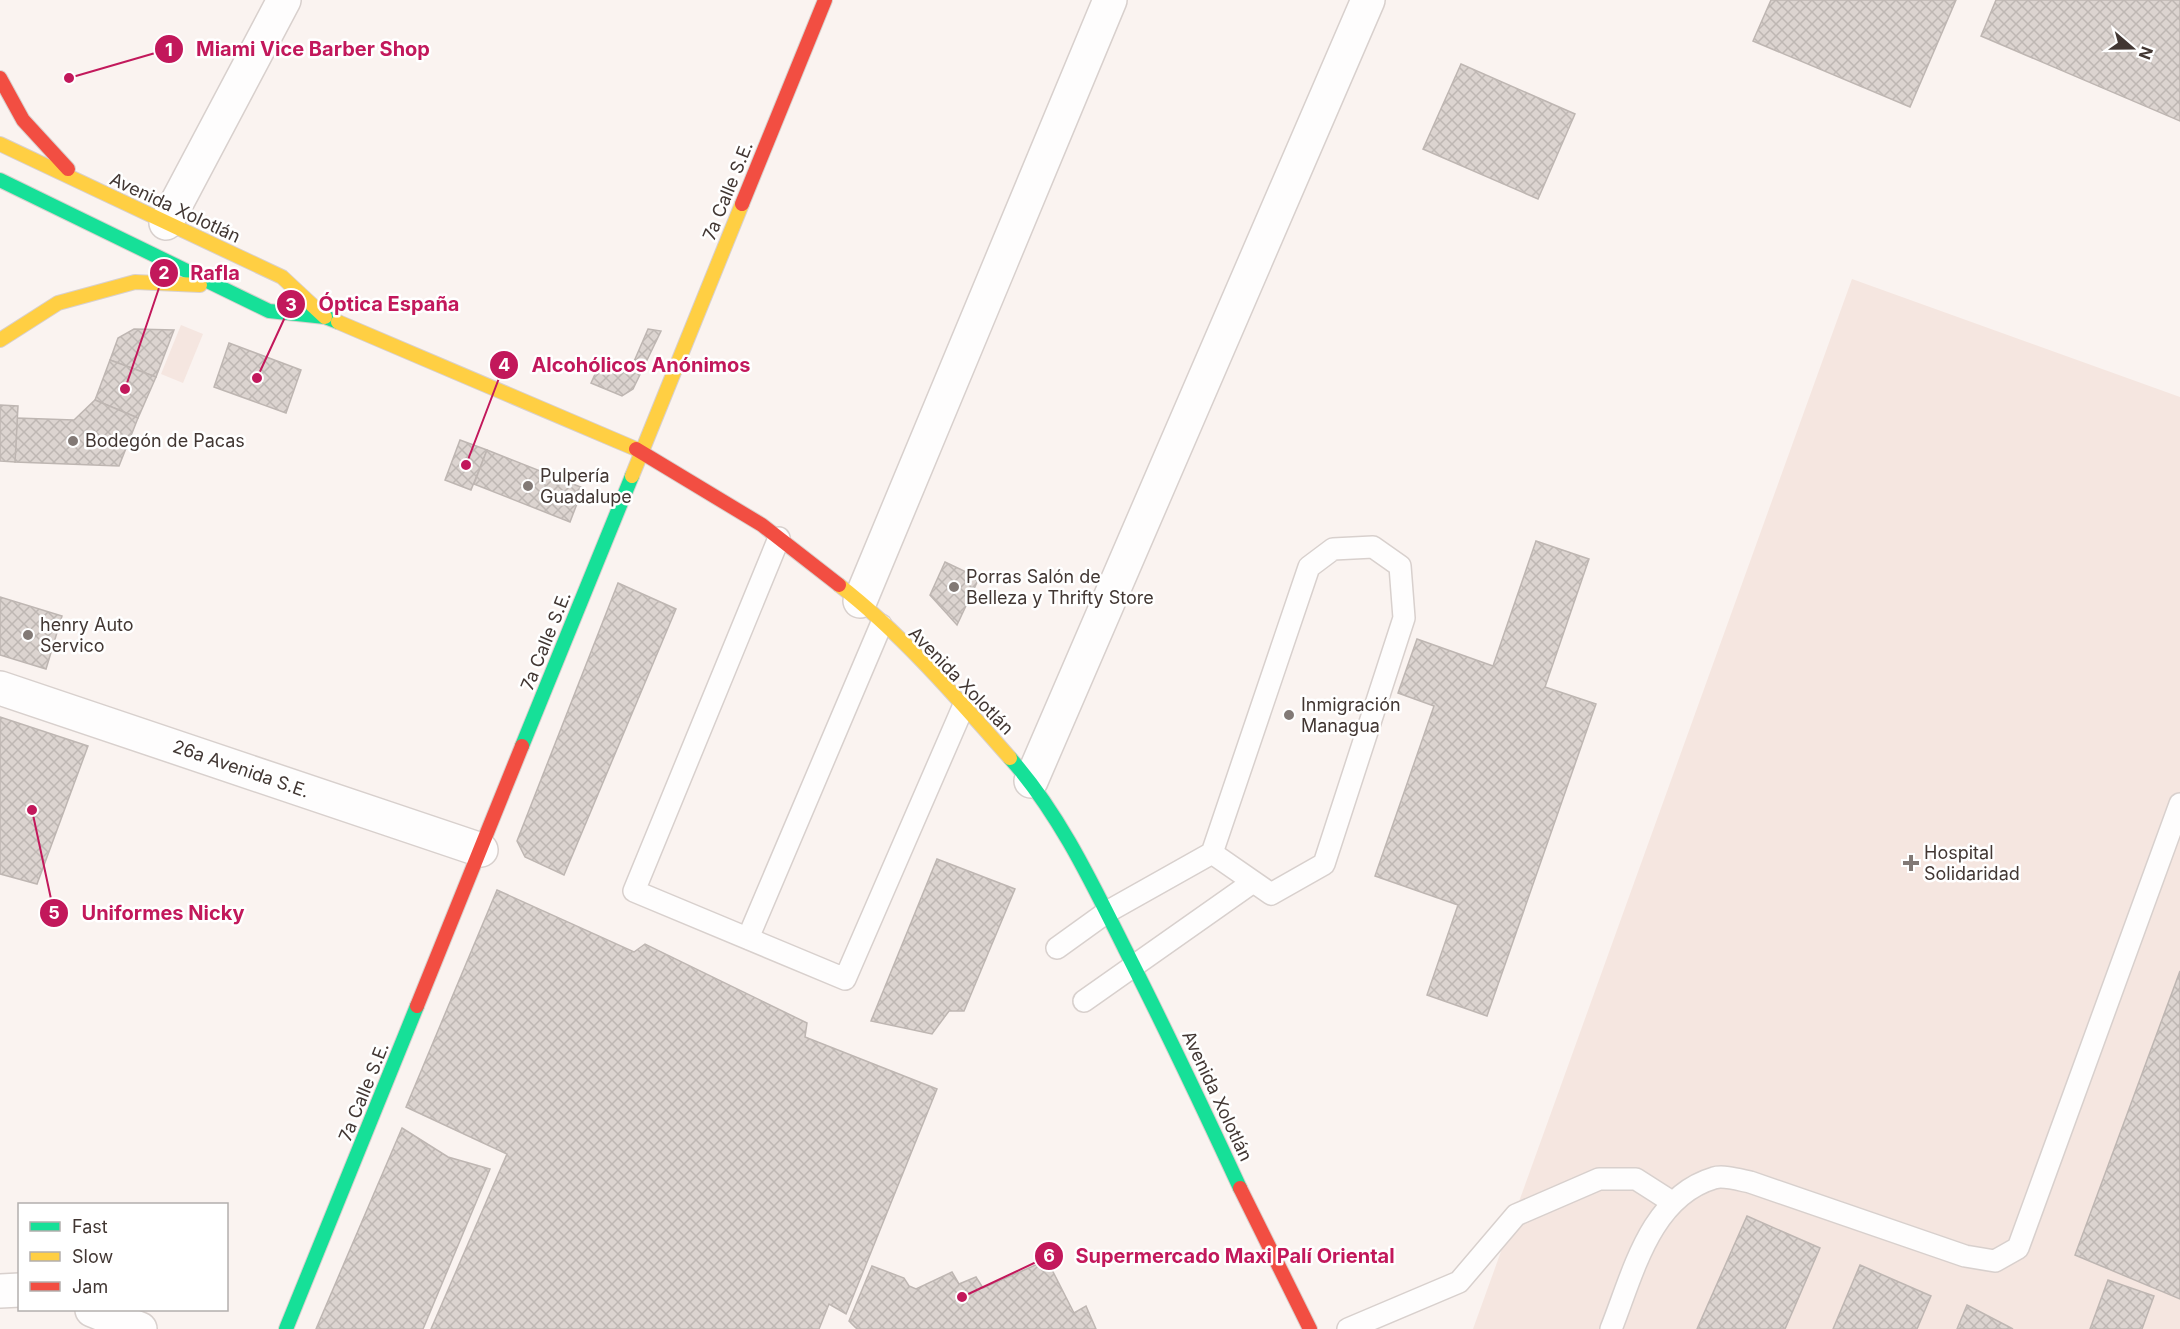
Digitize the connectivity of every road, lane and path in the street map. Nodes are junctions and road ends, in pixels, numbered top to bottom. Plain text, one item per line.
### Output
1 (284, 0) edge
2 (1110, 0) edge
3 (1368, 0) edge
4 (818, 2) edge
5 (0, 78) edge
6 (0, 144) edge
7 (0, 180) edge
8 (84, 186) junction
9 (166, 223) junction
10 (215, 286) junction
11 (325, 317) junction
12 (0, 340) edge
13 (641, 451) junction
14 (778, 538) junction
15 (871, 613) junction
16 (0, 688) edge
17 (964, 705) junction
18 (1031, 781) junction
19 (2180, 804) edge
20 (481, 850) junction
21 (1212, 853) junction
22 (1253, 882) junction
23 (1107, 912) junction
24 (748, 938) junction
25 (1057, 948) dead end
26 (1134, 966) junction
27 (1084, 1002) dead end
28 (1672, 1202) junction
29 (18, 1290) edge
30 (0, 1291) edge
31 (95, 1311) edge
32 (140, 1329) edge
33 (286, 1329) edge
34 (1310, 1329) edge
35 (1348, 1329) edge
36 (1611, 1329) edge

1 - 9 street
2 - 15 street
3 - 18 street
4 - 13 main road, 7a Calle S.E.
5 - 8 main road
6 - 8 main road, Avenida Xolotlán
7 - 10 main road, Avenida Xolotlán
8 - 9 main road, Avenida Xolotlán
9 - 11 main road, Avenida Xolotlán
10 - 11 main road, Avenida Xolotlán
10 - 12 main road
11 - 13 main road, Avenida Xolotlán
13 - 14 main road, Avenida Xolotlán
13 - 20 main road, 7a Calle S.E.
14 - 15 main road, Avenida Xolotlán
14 - 24 lane
15 - 17 main road, Avenida Xolotlán
15 - 24 lane
16 - 20 street, 26a Avenida S.E.
17 - 18 main road, Avenida Xolotlán
17 - 24 lane
18 - 23 main road, Avenida Xolotlán
19 - 28 lane
20 - 33 main road, 7a Calle S.E.
21 - 22 lane
21 - 22 lane
21 - 23 lane
22 - 26 lane
23 - 25 lane
23 - 26 main road, Avenida Xolotlán
26 - 27 lane
26 - 34 main road, Avenida Xolotlán
28 - 35 lane
28 - 36 lane
29 - 30 street
31 - 32 street

